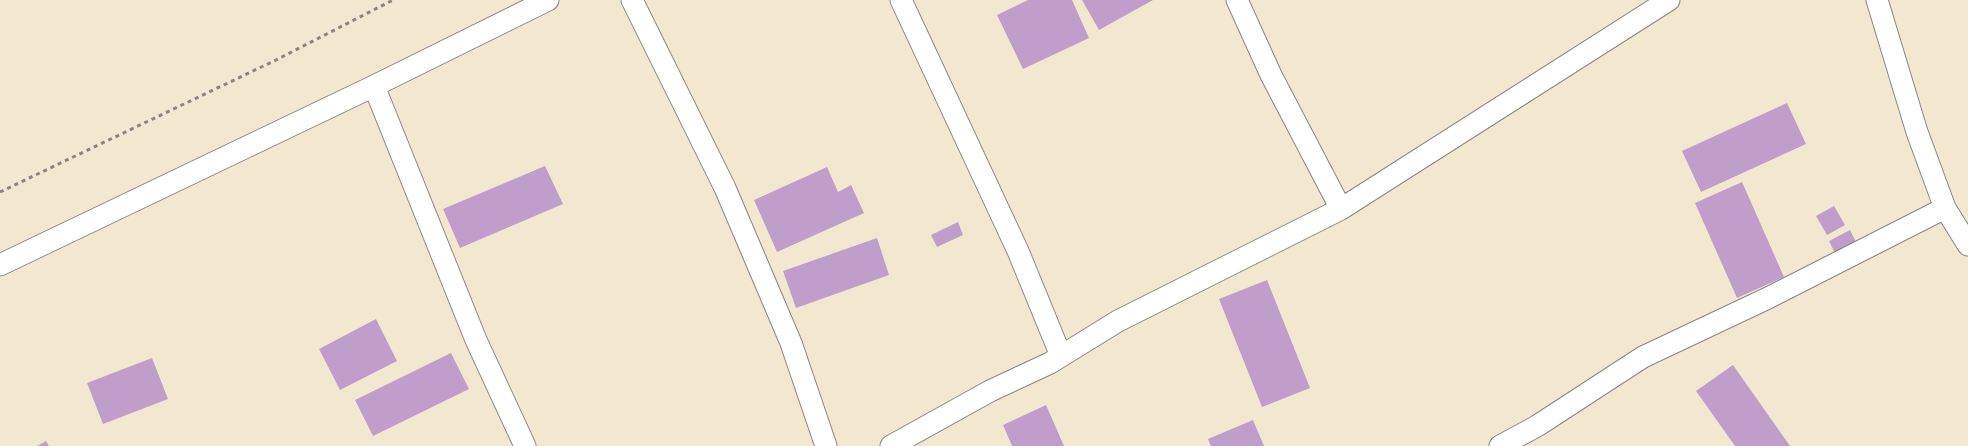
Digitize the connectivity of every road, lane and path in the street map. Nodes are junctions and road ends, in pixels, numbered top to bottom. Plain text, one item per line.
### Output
1 (393, 0) edge
2 (548, 0) edge
3 (632, 0) edge
4 (901, 0) edge
5 (1237, 0) edge
6 (1669, 0) edge
7 (1876, 0) edge
8 (374, 86) junction
9 (0, 192) edge
10 (1945, 208) junction
11 (1341, 209) junction
12 (1968, 245) edge
13 (0, 265) edge
14 (1061, 356) junction
15 (525, 446) edge
16 (826, 446) edge
17 (891, 446) edge
18 (1500, 446) edge

1 - 9 path
2 - 8 street
3 - 16 street
4 - 14 street
5 - 11 street
6 - 11 street
7 - 10 street
8 - 13 street
8 - 15 street
10 - 12 street
10 - 18 street
11 - 14 street
14 - 17 street

